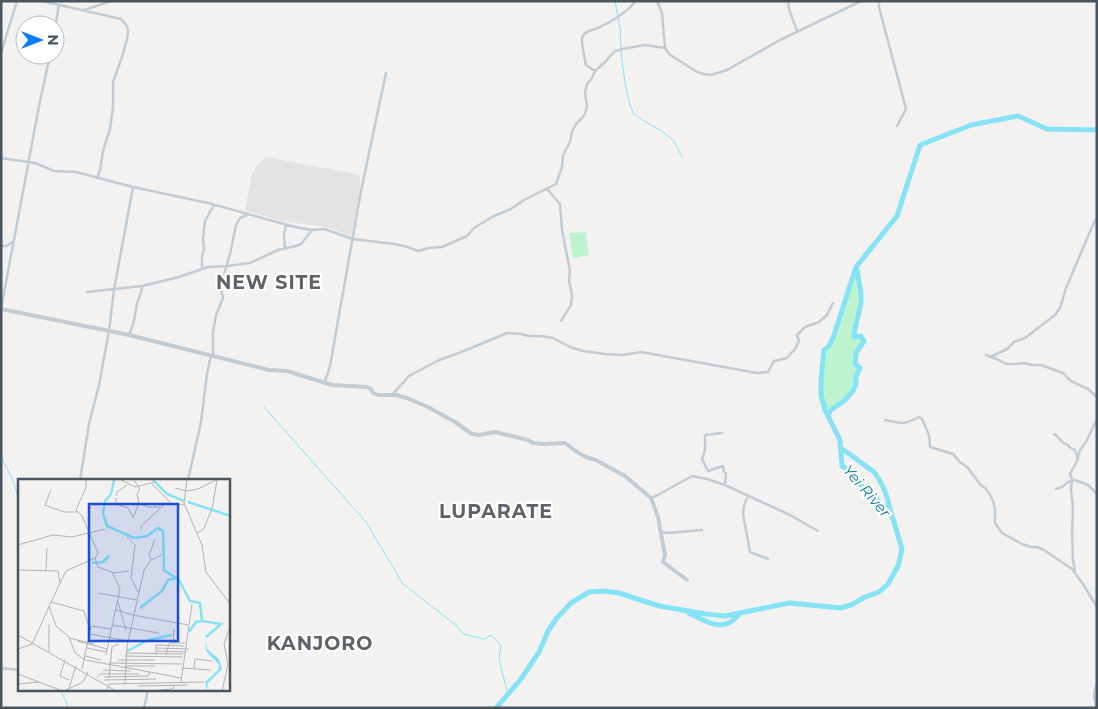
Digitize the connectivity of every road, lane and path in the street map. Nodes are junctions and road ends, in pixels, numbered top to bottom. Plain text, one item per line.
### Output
1 (16, 1) edge
2 (42, 1) edge
3 (111, 1) edge
4 (636, 1) edge
5 (657, 1) edge
6 (788, 1) edge
7 (861, 1) edge
8 (880, 1) edge
9 (59, 5) junction
10 (84, 10) junction
11 (57, 15) edge
12 (797, 31) junction
13 (665, 48) junction
14 (1, 53) edge
15 (48, 65) edge
16 (595, 71) junction
17 (386, 73) dead end
18 (897, 126) dead end
19 (1, 158) edge
20 (28, 163) junction
21 (97, 178) junction
22 (134, 187) junction
23 (547, 189) junction
24 (214, 205) junction
25 (248, 215) junction
26 (1097, 219) edge
27 (286, 224) junction
28 (312, 230) junction
29 (353, 239) junction
30 (14, 242) junction
31 (1, 246) edge
32 (285, 249) junction
33 (227, 266) junction
34 (202, 268) junction
35 (142, 286) junction
36 (114, 290) junction
37 (87, 292) dead end
38 (832, 303) dead end
39 (1, 309) edge
40 (561, 321) dead end
41 (109, 331) junction
42 (128, 335) junction
43 (212, 355) junction
44 (986, 355) dead end
45 (990, 357) junction
46 (325, 382) junction
47 (392, 395) junction
48 (1097, 397) edge
49 (1097, 419) edge
50 (885, 420) dead end
51 (722, 433) dead end
52 (1054, 434) dead end
53 (1078, 459) junction
54 (80, 479) edge
55 (188, 479) edge
56 (1071, 481) junction
57 (725, 485) junction
58 (1056, 489) dead end
59 (1097, 494) edge
60 (748, 495) junction
61 (651, 498) junction
62 (702, 530) dead end
63 (660, 531) junction
64 (818, 531) dead end
65 (768, 559) dead end
66 (1075, 573) junction
67 (687, 580) dead end
68 (1097, 607) edge
69 (1, 668) edge
70 (18, 670) edge
71 (1097, 682) edge
72 (148, 692) edge
73 (144, 708) edge
74 (1096, 708) edge

1 - 14 street
2 - 9 street
3 - 10 street
4 - 16 street
5 - 13 street
6 - 12 street
7 - 12 street
8 - 18 street
9 - 10 street
9 - 11 street
10 - 21 street
12 - 13 street
13 - 16 street
15 - 20 street
16 - 23 street
17 - 29 street
19 - 20 street
20 - 21 street
20 - 30 street
21 - 22 street
22 - 24 street
22 - 36 street
23 - 29 street
23 - 40 street
24 - 25 street
24 - 34 street
25 - 27 street
25 - 33 street
26 - 45 street
27 - 28 street
27 - 32 street
28 - 29 street
28 - 32 street
29 - 46 street
30 - 31 street
30 - 39 street
32 - 33 street
33 - 34 street
33 - 43 street
34 - 35 street
35 - 36 street
35 - 42 street
36 - 37 street
36 - 41 street
38 - 47 street
39 - 41 street
41 - 42 street
41 - 54 street
42 - 43 street
43 - 46 street
43 - 55 street
44 - 45 street
45 - 48 street
46 - 47 street
47 - 61 street
49 - 53 street
50 - 66 street
51 - 57 street
52 - 53 street
53 - 56 street
56 - 58 street
56 - 59 street
56 - 66 street
57 - 60 street
57 - 61 street
60 - 64 street
60 - 65 street
61 - 63 street
62 - 63 street
63 - 67 street
66 - 68 street
69 - 70 street
71 - 74 street
72 - 73 street

